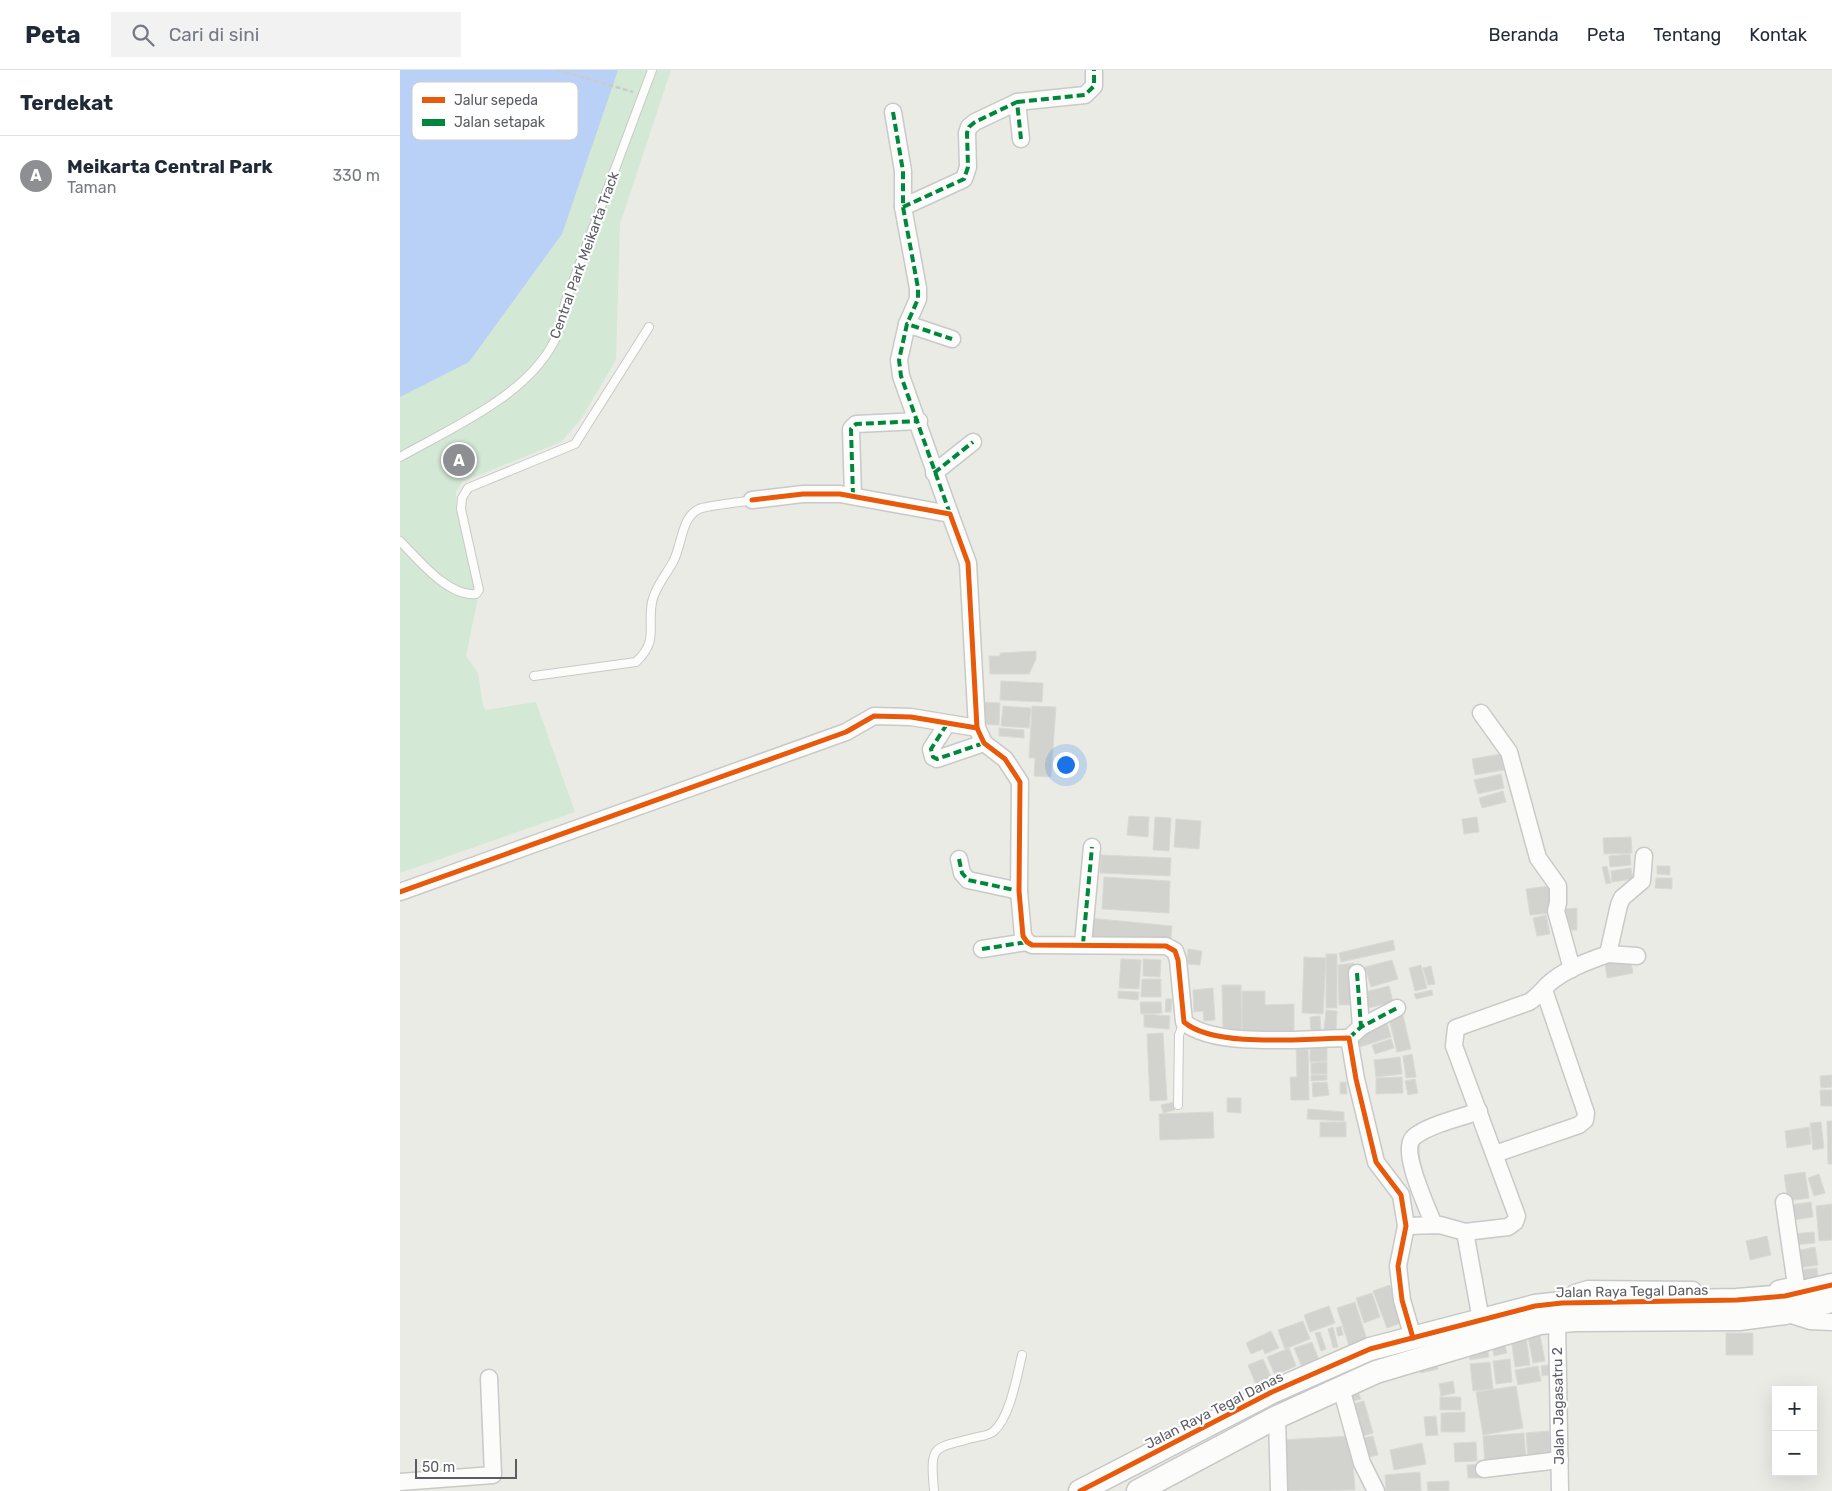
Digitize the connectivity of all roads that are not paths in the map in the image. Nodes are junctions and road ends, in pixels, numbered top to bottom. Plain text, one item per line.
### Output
1 (652, 70) edge
2 (1094, 70) edge
3 (1017, 102) junction
4 (893, 112) dead end
5 (1021, 140) dead end
6 (903, 207) junction
7 (907, 324) junction
8 (649, 327) dead end
9 (952, 339) dead end
10 (918, 421) junction
11 (973, 442) dead end
12 (400, 457) edge
13 (934, 473) junction
14 (853, 496) junction
15 (752, 500) joint
16 (950, 514) junction
17 (400, 541) edge
18 (534, 676) dead end
19 (1481, 714) dead end
20 (947, 724) junction
21 (980, 735) junction
22 (1092, 848) dead end
23 (1644, 856) dead end
24 (959, 859) dead end
25 (1019, 891) junction
26 (400, 892) edge
27 (1027, 942) junction
28 (1083, 944) junction
29 (982, 949) dead end
30 (1608, 954) junction
31 (1637, 956) dead end
32 (1572, 969) junction
33 (1357, 973) dead end
34 (1544, 990) junction
35 (1396, 1008) dead end
36 (1184, 1022) junction
37 (1355, 1032) junction
38 (1178, 1105) dead end
39 (1479, 1111) junction
40 (1495, 1154) junction
41 (1784, 1202) dead end
42 (1434, 1225) junction
43 (1406, 1226) junction
44 (1465, 1232) junction
45 (1832, 1277) edge
46 (1832, 1284) edge
47 (1796, 1285) junction
48 (1832, 1301) edge
49 (1559, 1312) junction
50 (1786, 1313) junction
51 (1481, 1320) junction
52 (1832, 1322) edge
53 (1413, 1338) junction
54 (1022, 1356) dead end
55 (489, 1378) dead end
56 (1341, 1388) junction
57 (1278, 1417) junction
58 (1560, 1460) junction
59 (1484, 1469) dead end
60 (400, 1482) edge
61 (934, 1491) edge
62 (1080, 1491) edge
63 (1138, 1491) edge
64 (1278, 1491) edge
65 (1376, 1491) edge
66 (1560, 1491) edge

1 - 12 lane, Central Park Meikarta Track
2 - 3 street
3 - 5 street
3 - 6 street
4 - 6 street
6 - 7 street
7 - 9 street
7 - 10 street
8 - 17 lane
10 - 13 street
10 - 14 street
11 - 13 street
13 - 16 street
14 - 15 street
14 - 16 street
15 - 18 lane
16 - 21 street
19 - 32 street
20 - 21 street
20 - 21 street
20 - 26 street
21 - 25 street
22 - 28 street
23 - 30 street
24 - 25 street
25 - 27 street
27 - 28 street
27 - 29 street
28 - 36 street
30 - 31 street
30 - 32 street
32 - 34 street
33 - 37 street
34 - 39 street
34 - 40 street
35 - 37 street
36 - 37 street
36 - 38 lane
37 - 43 street
39 - 40 street
39 - 42 street
40 - 44 street
41 - 47 street
42 - 43 street
42 - 44 street
43 - 53 street
44 - 51 street
45 - 47 street
46 - 49 street, Jalan Raya Tegal Danas
47 - 49 street
48 - 50 street, Jalan Raya Tegal Danas
49 - 50 street, Jalan Raya Tegal Danas
49 - 51 street, Jalan Raya Tegal Danas
49 - 56 street, Jalan Raya Tegal Danas
49 - 58 street, Jalan Jagasatru 2
50 - 52 street
51 - 53 street, Jalan Raya Tegal Danas
53 - 62 street, Jalan Raya Tegal Danas
54 - 61 lane
55 - 60 street
56 - 57 street, Jalan Raya Tegal Danas
56 - 65 street
57 - 63 street, Jalan Raya Tegal Danas
57 - 64 street
58 - 59 street
58 - 66 street, Jalan Jagasatru 2

